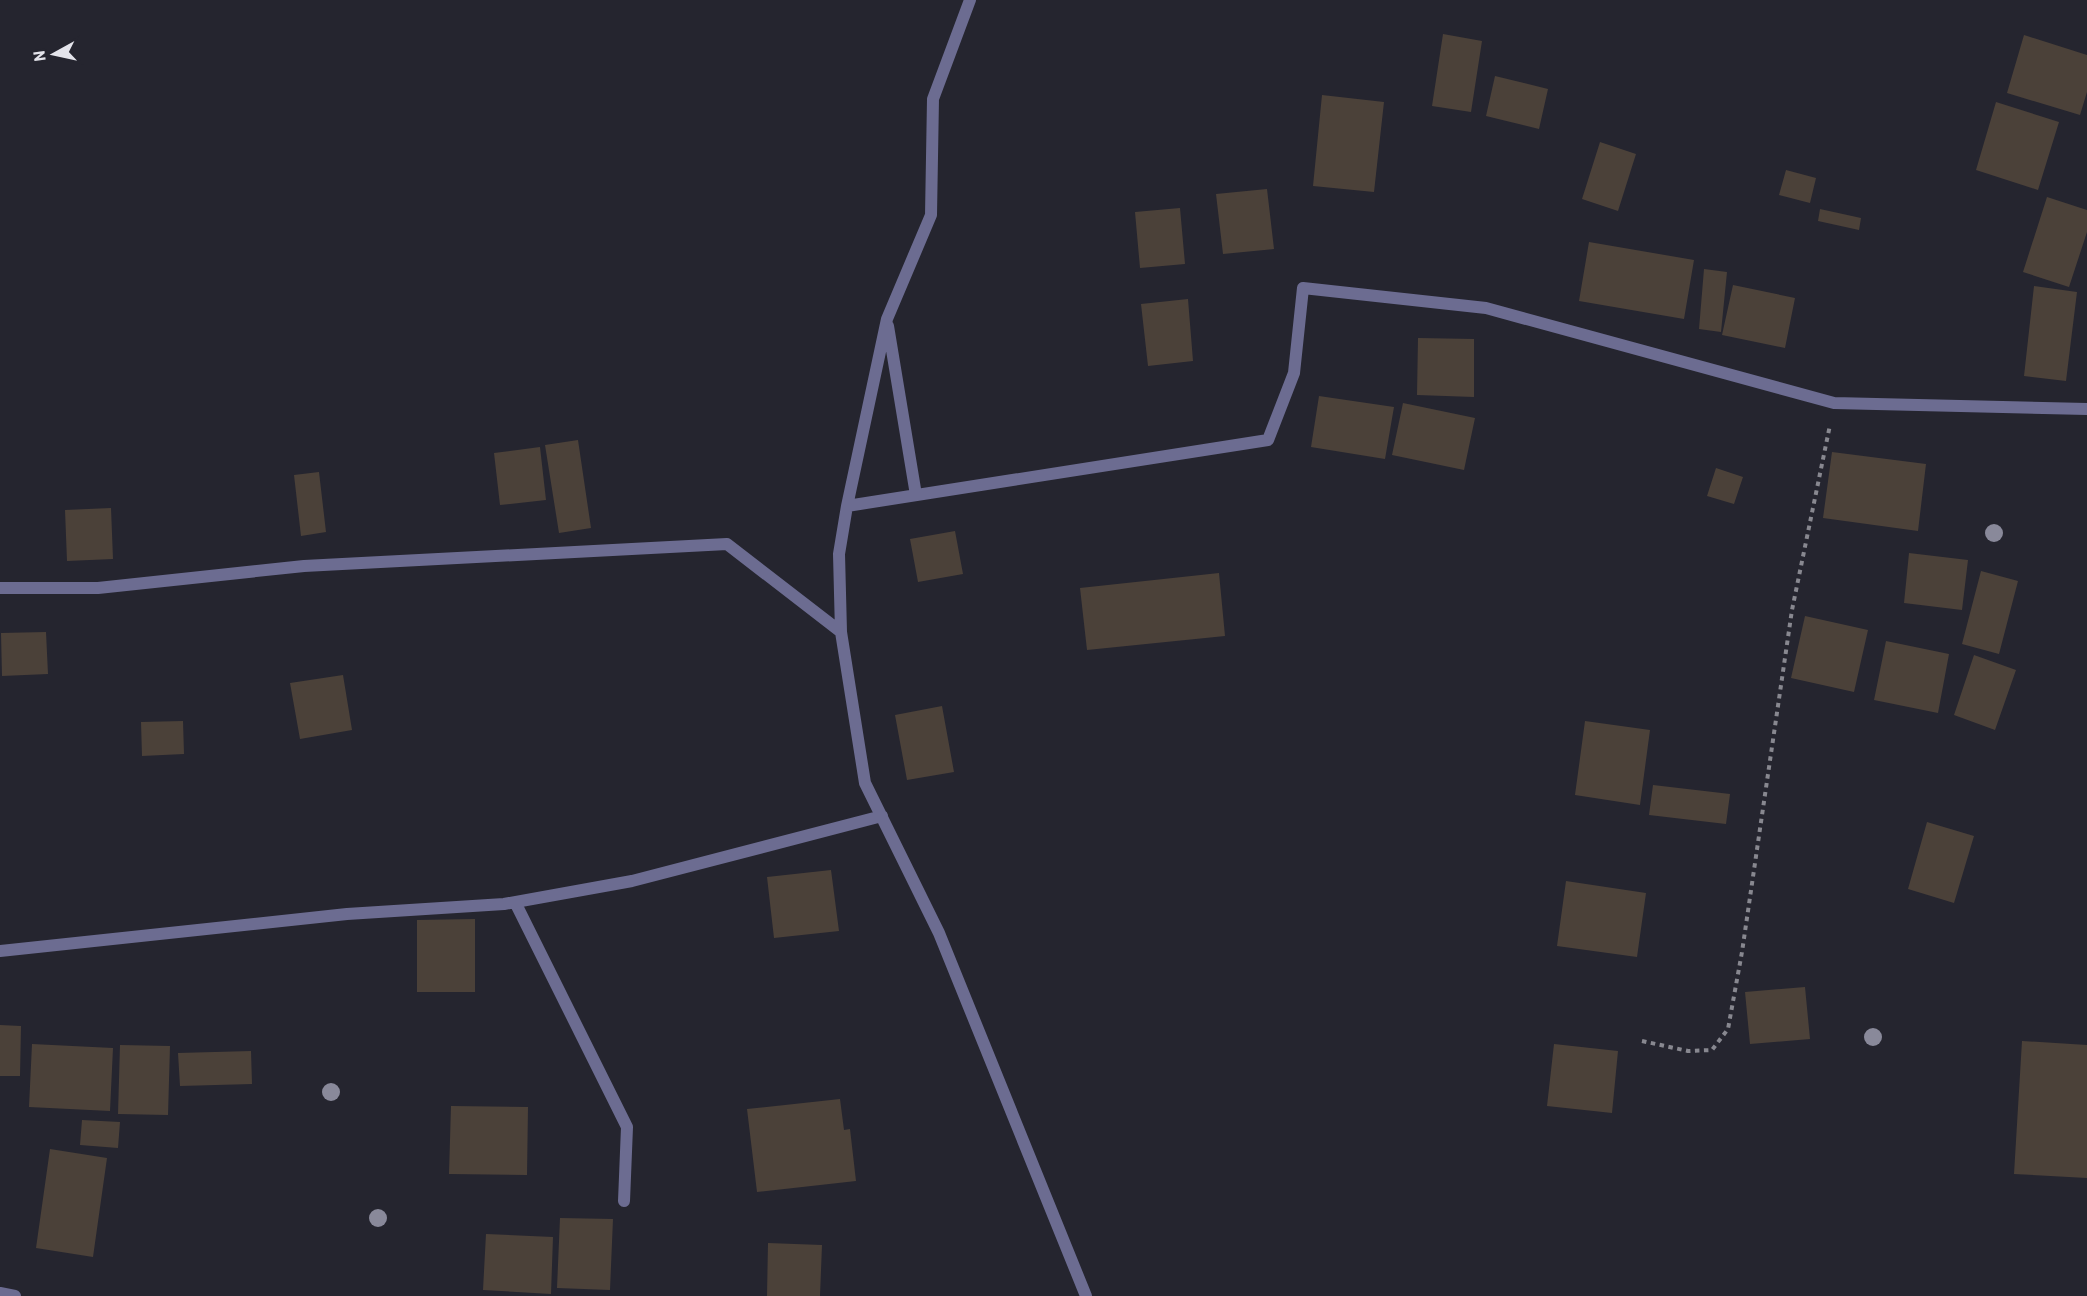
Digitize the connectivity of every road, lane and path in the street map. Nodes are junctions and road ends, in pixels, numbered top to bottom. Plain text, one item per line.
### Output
1 (970, 0) edge
2 (886, 319) junction
3 (1834, 404) junction
4 (2087, 409) edge
5 (916, 495) junction
6 (847, 507) junction
7 (0, 588) edge
8 (841, 632) junction
9 (882, 816) junction
10 (515, 902) junction
11 (0, 951) edge
12 (1642, 1041) dead end
13 (624, 1201) dead end
14 (0, 1293) edge
15 (15, 1296) edge
16 (1086, 1296) edge

1 - 2 street
2 - 5 street
2 - 6 street
3 - 4 street
3 - 5 street
3 - 12 path
5 - 6 street
6 - 8 street
7 - 8 street
8 - 9 street
9 - 10 street
9 - 16 street
10 - 11 street
10 - 13 street
14 - 15 street

